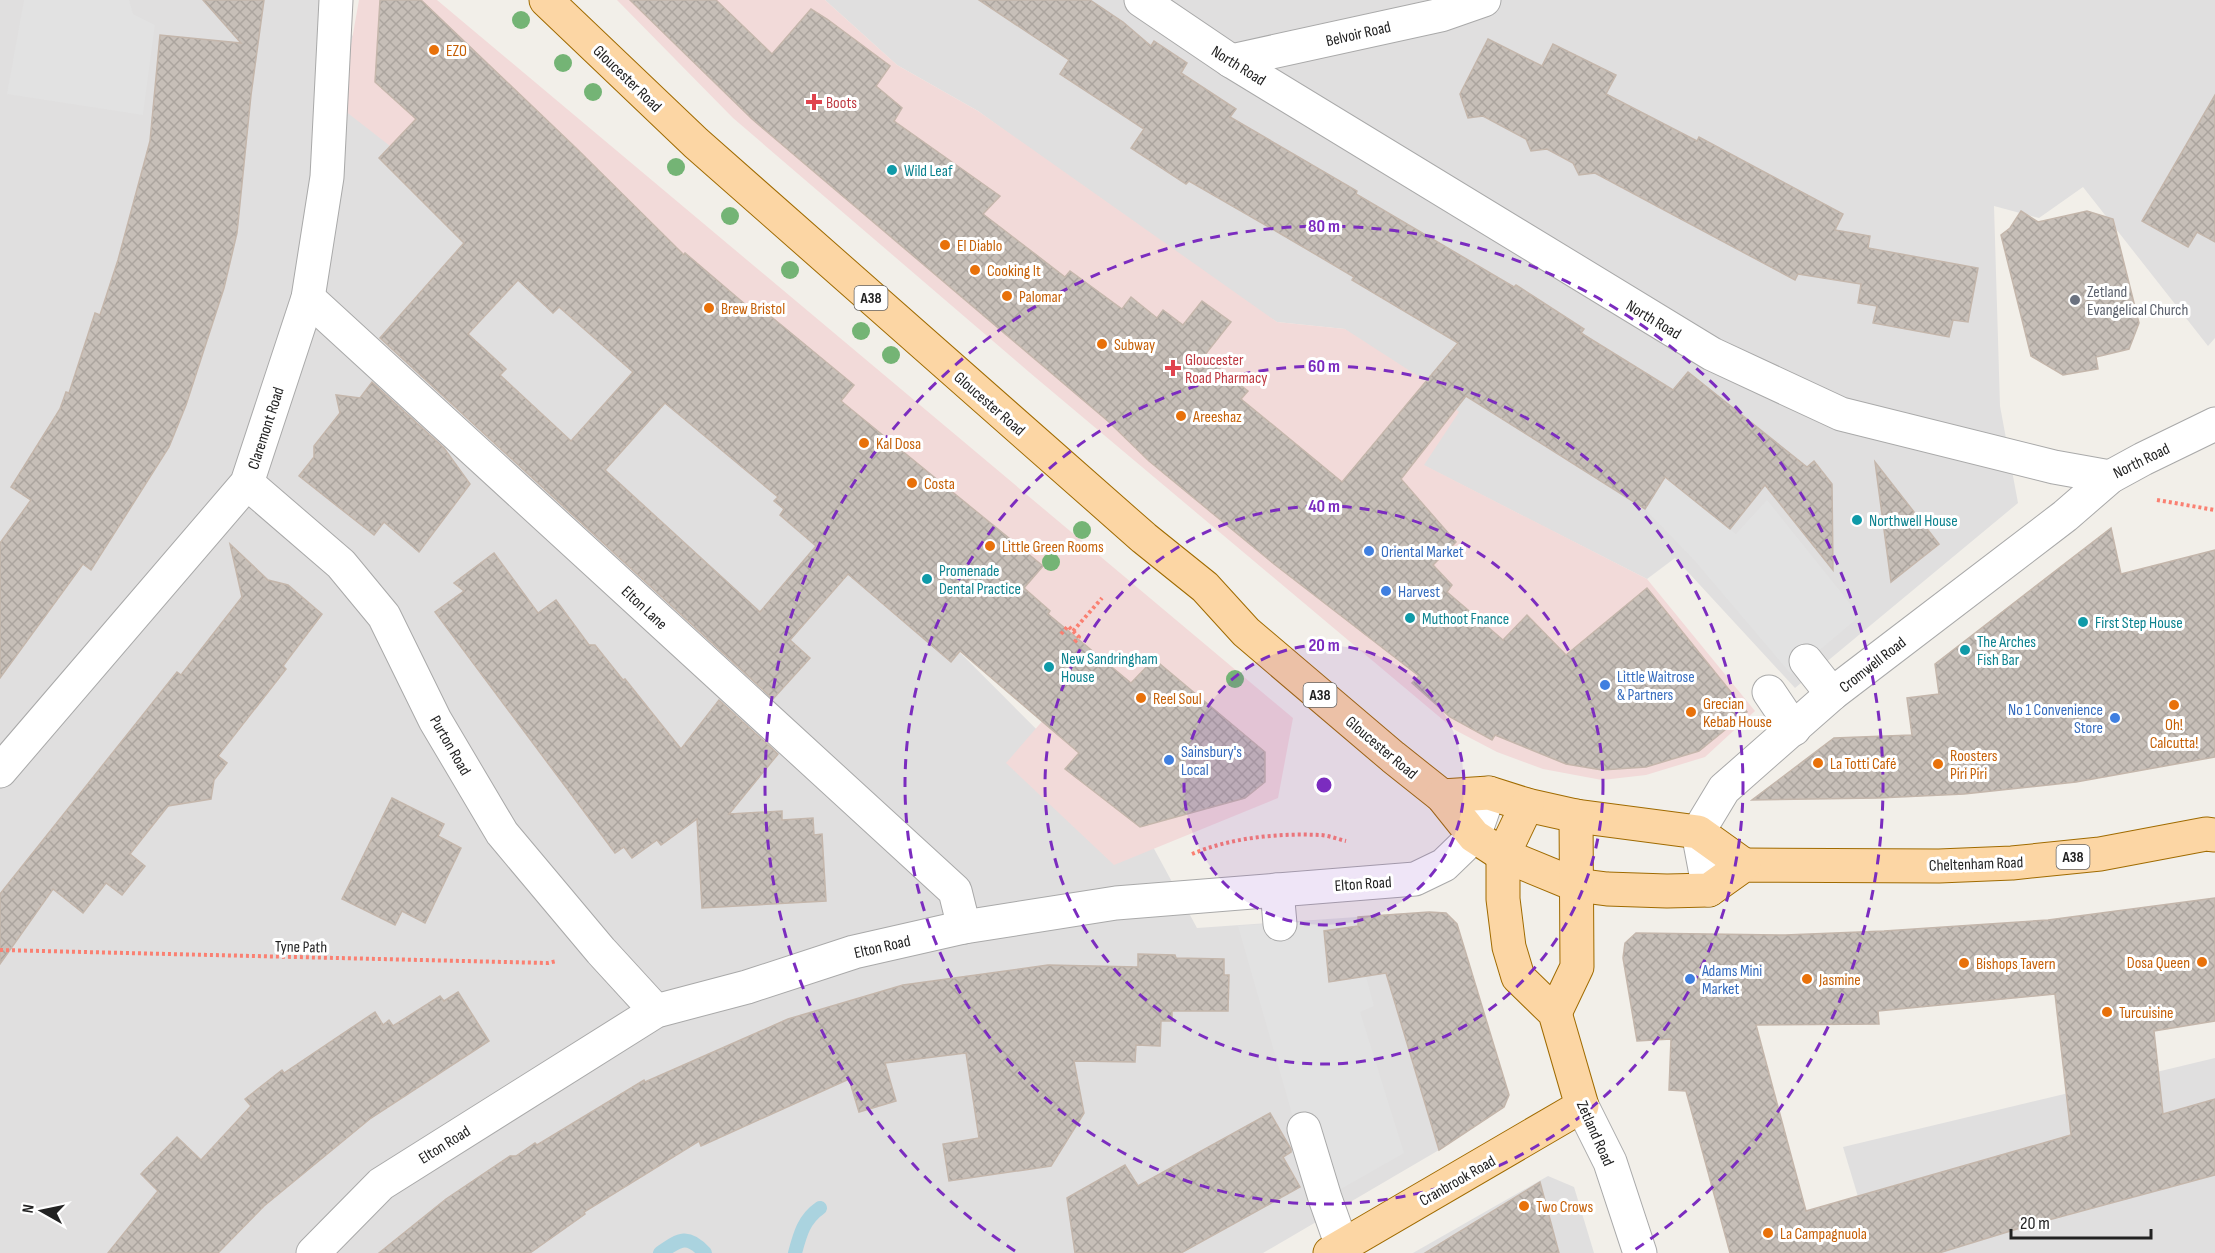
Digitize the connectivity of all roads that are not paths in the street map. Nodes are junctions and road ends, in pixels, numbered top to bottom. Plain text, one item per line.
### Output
1 (336, 0) edge
2 (546, 0) edge
3 (1141, 0) edge
4 (1484, 0) edge
5 (1231, 61) junction
6 (308, 298) junction
7 (2215, 424) edge
8 (2110, 477) junction
9 (247, 483) junction
10 (1806, 661) dead end
11 (1769, 692) dead end
12 (1832, 694) junction
13 (1794, 729) junction
14 (0, 771) edge
15 (1489, 793) junction
16 (1442, 796) junction
17 (1527, 805) junction
18 (1575, 816) junction
19 (1698, 832) junction
20 (2212, 832) edge
21 (1474, 836) junction
22 (1503, 855) junction
23 (1744, 865) junction
24 (1576, 885) junction
25 (1277, 890) junction
26 (1709, 890) junction
27 (1280, 924) dead end
28 (964, 927) junction
29 (656, 1011) junction
30 (1555, 1013) junction
31 (1582, 1106) junction
32 (1304, 1129) dead end
33 (1336, 1250) edge
34 (313, 1253) edge
35 (1640, 1253) edge

1 - 6 street, Claremont Road
2 - 16 main road, Gloucester Road / A38
3 - 5 street, North Road
4 - 5 street, Belvoir Road
5 - 8 street, North Road
6 - 9 street, Claremont Road
6 - 28 street, Elton Lane
7 - 8 street, North Road
8 - 12 street, Cromwell Road
9 - 14 street, Claremont Road
9 - 29 street, Purton Road
10 - 12 street
11 - 13 street
12 - 13 street, Cromwell Road
13 - 19 street, Cromwell Road
15 - 16 main road
15 - 17 main road
15 - 21 street, Elton Road
16 - 21 main road, Gloucester Road / A38
17 - 18 main road
17 - 22 main road, Zetland Road
18 - 19 main road
18 - 24 main road
19 - 23 main road
19 - 26 street
20 - 23 main road, Cheltenham Road / A38
21 - 22 main road, Gloucester Road / A38
21 - 25 street, Elton Road
22 - 24 main road, A38
22 - 30 main road, Zetland Road
23 - 26 main road
24 - 26 main road, A38
24 - 30 main road
25 - 27 street
25 - 28 street, Elton Road
28 - 29 street, Elton Road
29 - 34 street, Elton Road
30 - 31 main road, Zetland Road
31 - 33 main road, Cranbrook Road
31 - 35 street, Zetland Road
32 - 33 street

